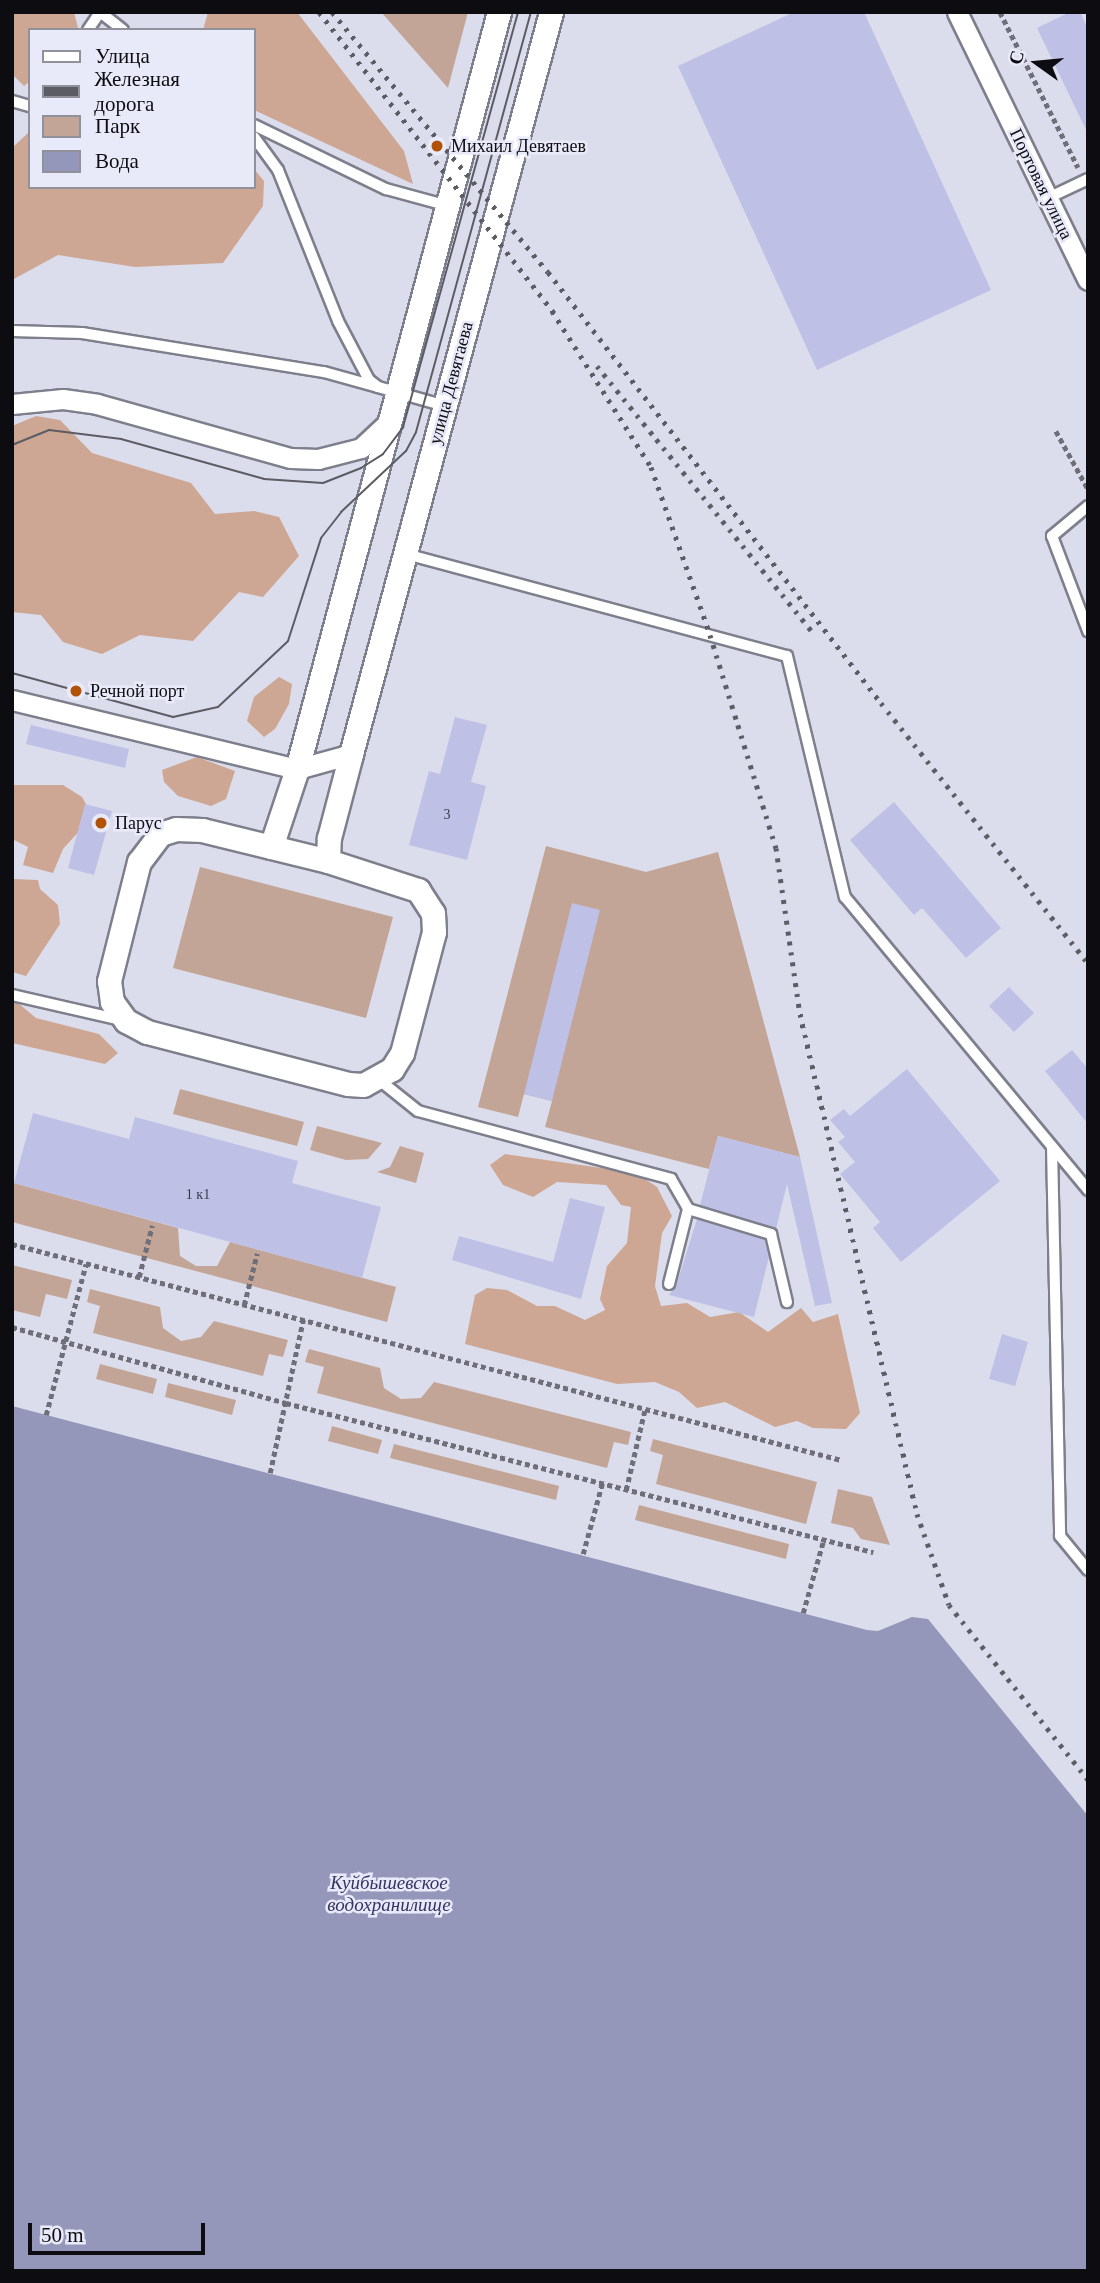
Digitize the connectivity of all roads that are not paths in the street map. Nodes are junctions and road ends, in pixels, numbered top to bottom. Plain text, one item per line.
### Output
1 (100, 12) edge
2 (499, 12) edge
3 (551, 12) edge
4 (957, 12) edge
5 (89, 28) edge
6 (120, 28) edge
7 (256, 126) edge
8 (256, 140) edge
9 (1086, 180) edge
10 (1048, 198) junction
11 (445, 205) junction
12 (1088, 280) edge
13 (12, 331) edge
14 (387, 390) junction
15 (12, 404) edge
16 (445, 406) junction
17 (387, 423) junction
18 (1088, 506) edge
19 (405, 554) junction
20 (1088, 631) edge
21 (12, 701) edge
22 (351, 754) junction
23 (297, 769) junction
24 (271, 847) junction
25 (328, 861) junction
26 (12, 995) edge
27 (126, 1021) junction
28 (378, 1079) junction
29 (1052, 1147) junction
30 (1088, 1190) edge
31 (688, 1209) junction
32 (669, 1284) dead end
33 (787, 1301) dead end
34 (1088, 1570) edge

1 - 5 lane
1 - 6 lane
2 - 11 street
3 - 16 street, улица Девятаева
4 - 10 street, Портовая улица
7 - 11 lane
8 - 14 lane
9 - 10 lane
10 - 12 street, Портовая улица
11 - 14 street
13 - 14 lane
14 - 16 lane
14 - 17 street
15 - 17 street
16 - 19 street, улица Девятаева
17 - 23 street
18 - 20 lane
19 - 22 street, улица Девятаева
19 - 29 lane
21 - 23 street
22 - 23 street
22 - 25 street, улица Девятаева
23 - 24 street
24 - 25 street
24 - 27 street
25 - 28 street
26 - 27 lane
27 - 28 street
28 - 31 lane
29 - 30 lane
29 - 34 lane
31 - 32 lane
31 - 33 lane

